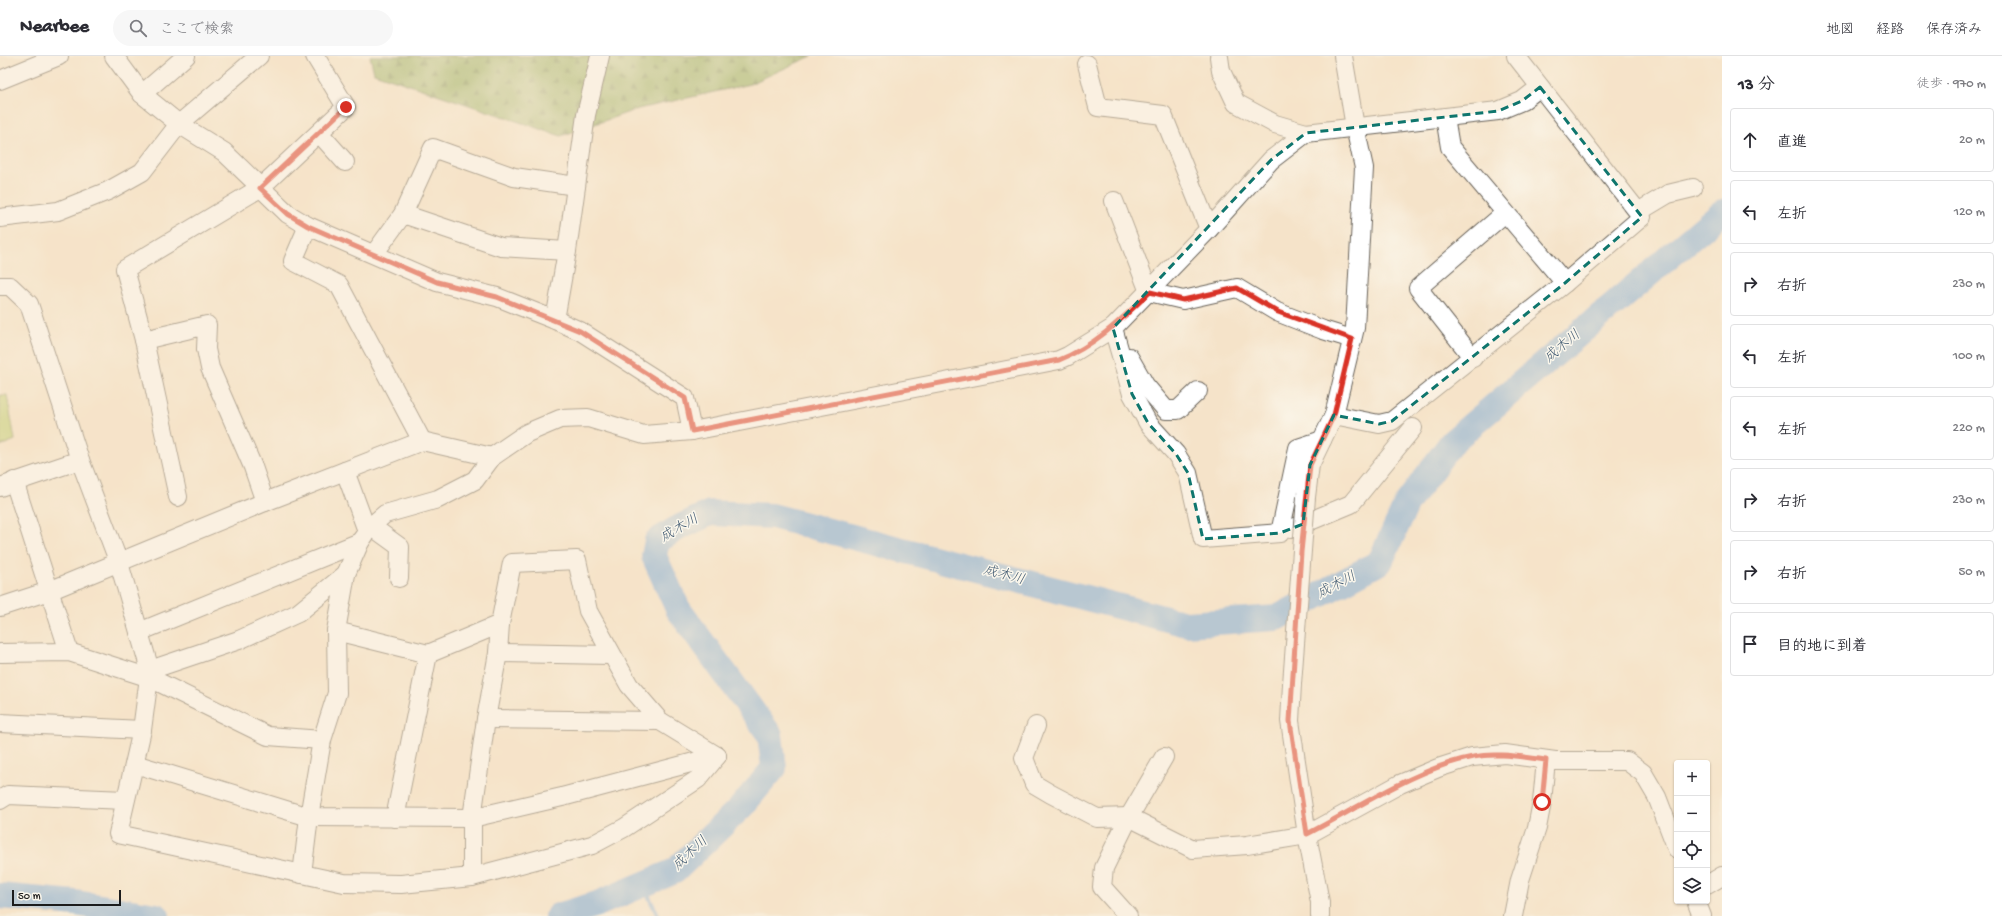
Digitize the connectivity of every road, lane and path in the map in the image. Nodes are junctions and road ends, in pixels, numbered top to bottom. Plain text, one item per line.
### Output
1 (59, 56) edge
2 (114, 56) edge
3 (186, 56) edge
4 (259, 56) edge
5 (315, 56) edge
6 (600, 56) edge
7 (1344, 56) edge
8 (1516, 56) edge
9 (1219, 57) edge
10 (1087, 64) dead end
11 (0, 80) edge
12 (1540, 87) junction
13 (142, 94) junction
14 (1445, 117) junction
15 (179, 124) junction
16 (1354, 127) junction
17 (1306, 133) junction
18 (320, 134) junction
19 (344, 162) dead end
20 (576, 186) junction
21 (260, 188) junction
22 (1693, 188) dead end
23 (1114, 201) dead end
24 (1638, 212) junction
25 (1505, 213) junction
26 (403, 214) junction
27 (0, 218) edge
28 (308, 226) junction
29 (1209, 229) junction
30 (567, 251) junction
31 (374, 254) junction
32 (1565, 283) junction
33 (0, 286) edge
34 (1150, 292) junction
35 (555, 320) junction
36 (1113, 328) junction
37 (1352, 339) junction
38 (144, 340) junction
39 (1473, 358) junction
40 (1198, 391) dead end
41 (1334, 415) junction
42 (1413, 428) dead end
43 (692, 431) junction
44 (1322, 440) junction
45 (422, 441) junction
46 (492, 457) junction
47 (80, 460) junction
48 (345, 471) junction
49 (7, 484) edge
50 (178, 496) dead end
51 (265, 502) junction
52 (366, 533) junction
53 (1280, 533) junction
54 (119, 563) junction
55 (346, 574) junction
56 (400, 578) dead end
57 (49, 591) junction
58 (0, 607) edge
59 (500, 624) junction
60 (336, 631) junction
61 (139, 632) junction
62 (1, 651) edge
63 (69, 652) junction
64 (498, 653) junction
65 (428, 654) junction
66 (611, 655) junction
67 (150, 674) junction
68 (486, 719) junction
69 (660, 721) junction
70 (0, 723) edge
71 (1036, 726) dead end
72 (142, 730) junction
73 (322, 740) junction
74 (717, 756) junction
75 (1164, 757) dead end
76 (1546, 760) junction
77 (135, 764) junction
78 (0, 800) edge
79 (125, 800) junction
80 (309, 817) junction
81 (1129, 817) junction
82 (395, 818) junction
83 (472, 818) junction
84 (1307, 834) junction
85 (1674, 841) edge
86 (302, 874) junction
87 (1722, 876) edge
88 (472, 877) junction
89 (1710, 883) edge
90 (1697, 904) edge
91 (1128, 916) edge
92 (1320, 916) edge
93 (1514, 916) edge
94 (1702, 916) edge

1 - 11 street
2 - 13 street
3 - 13 street
4 - 15 street
5 - 18 street
6 - 20 street
7 - 16 street
8 - 12 street
9 - 17 street
10 - 29 street
12 - 14 street
12 - 24 street
13 - 15 street
14 - 16 street
14 - 25 street
15 - 21 street
15 - 27 street
16 - 17 street
16 - 37 street
17 - 29 street
18 - 19 street
18 - 21 street
20 - 26 street
20 - 30 street
21 - 28 street
21 - 38 street
22 - 24 street
23 - 34 street
24 - 32 street
25 - 32 street
25 - 39 street
26 - 30 street
26 - 31 street
28 - 31 street
28 - 45 street
29 - 34 street
30 - 35 street
31 - 35 street
32 - 39 street
33 - 47 street
34 - 36 street
34 - 37 street
35 - 43 street
36 - 40 street
36 - 43 street
36 - 53 street
37 - 41 street
38 - 50 street
38 - 51 street
39 - 41 street
41 - 44 street
42 - 53 street
43 - 46 street
44 - 53 street
44 - 84 street, bridge
45 - 46 street
45 - 48 street
46 - 52 street
47 - 49 street
47 - 54 street
48 - 51 street
48 - 52 street
49 - 57 street
51 - 54 street
52 - 55 street
52 - 56 street
52 - 61 street
54 - 57 street
54 - 61 street
55 - 60 street
55 - 67 street
57 - 58 street
57 - 63 street
59 - 64 street
59 - 65 street
59 - 66 street
60 - 65 street
60 - 73 street
61 - 67 street
62 - 63 street
63 - 67 street
64 - 66 street
64 - 68 street
65 - 82 street
66 - 69 street
67 - 72 street
67 - 73 street
68 - 69 street
68 - 83 street
69 - 74 street
70 - 72 street
71 - 81 street
72 - 77 street
73 - 80 street
74 - 83 street
74 - 88 street
75 - 81 street
76 - 84 street
76 - 85 street
76 - 93 street
77 - 79 street
77 - 80 street
78 - 79 street
79 - 86 street
80 - 82 street
80 - 86 street
81 - 84 street
81 - 91 street
82 - 83 street
83 - 88 street
84 - 92 street
86 - 88 street
87 - 89 street
90 - 94 street

